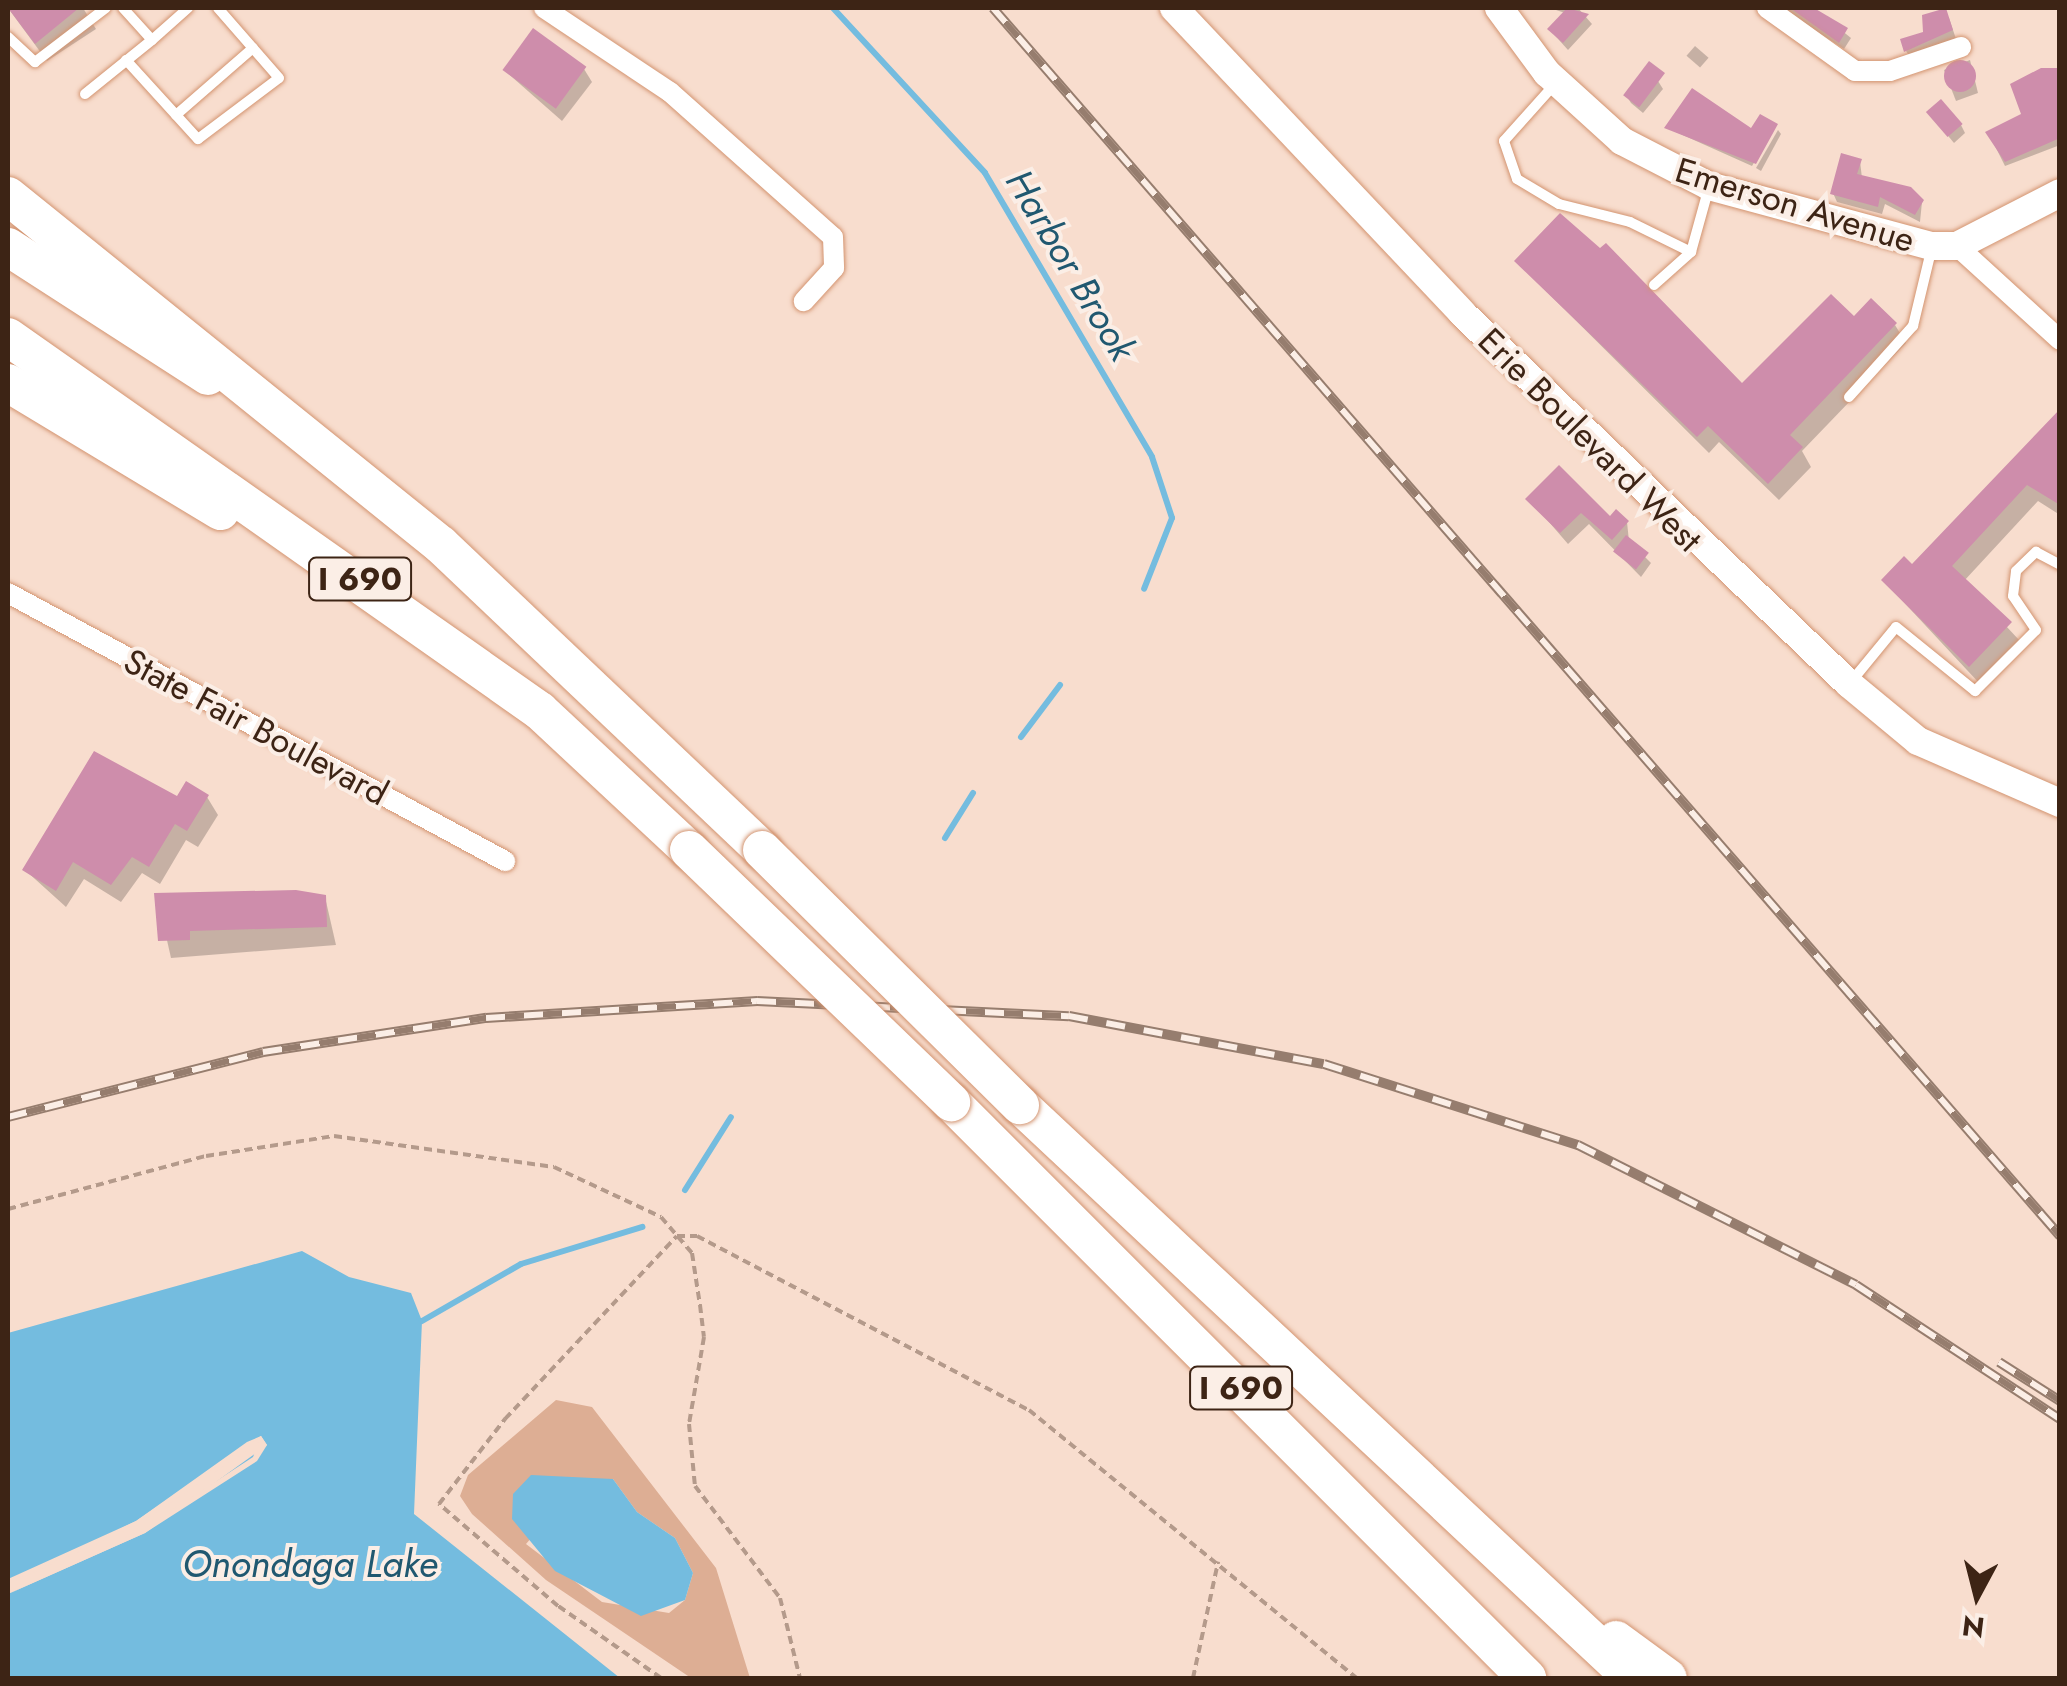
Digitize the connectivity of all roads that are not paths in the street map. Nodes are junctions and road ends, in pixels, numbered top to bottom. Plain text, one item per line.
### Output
1 (106, 8) edge
2 (123, 8) edge
3 (188, 8) edge
4 (218, 8) edge
5 (544, 8) edge
6 (1174, 8) edge
7 (1499, 8) edge
8 (1767, 8) edge
9 (8, 36) edge
10 (152, 40) junction
11 (1961, 47) dead end
12 (254, 48) junction
13 (126, 60) junction
14 (1558, 82) junction
15 (85, 94) dead end
16 (176, 115) junction
17 (1709, 186) junction
18 (2060, 193) edge
19 (8, 196) edge
20 (1944, 246) junction
21 (8, 247) edge
22 (1691, 252) junction
23 (1654, 286) dead end
24 (804, 301) dead end
25 (8, 337) edge
26 (2060, 340) edge
27 (8, 383) edge
28 (1849, 397) dead end
29 (343, 468) junction
30 (2060, 564) edge
31 (8, 593) edge
32 (414, 616) junction
33 (1849, 684) junction
34 (2060, 803) edge
35 (505, 861) dead end
36 (1505, 1560) junction
37 (1527, 1678) edge
38 (1632, 1678) edge
39 (1668, 1678) edge

1 - 9 lane
2 - 10 lane
3 - 10 lane
4 - 12 lane
5 - 24 street
6 - 33 main road, Erie Boulevard West
7 - 14 main road, Emerson Avenue
8 - 11 street
10 - 13 lane
12 - 16 lane
12 - 16 lane
13 - 15 lane
13 - 16 lane
14 - 17 main road, Emerson Avenue
14 - 22 lane
17 - 20 main road, Emerson Avenue
17 - 22 lane
18 - 20 main road
19 - 29 highway
20 - 26 street, Emerson Avenue
20 - 28 lane
21 - 29 highway, I 690
22 - 23 lane
25 - 32 highway, I 690
27 - 32 highway
29 - 36 highway, I 690, bridge
30 - 33 lane
31 - 35 street, State Fair Boulevard
32 - 37 highway, I 690, bridge
33 - 34 main road, Erie Boulevard West
36 - 38 highway, I 690
36 - 39 highway

